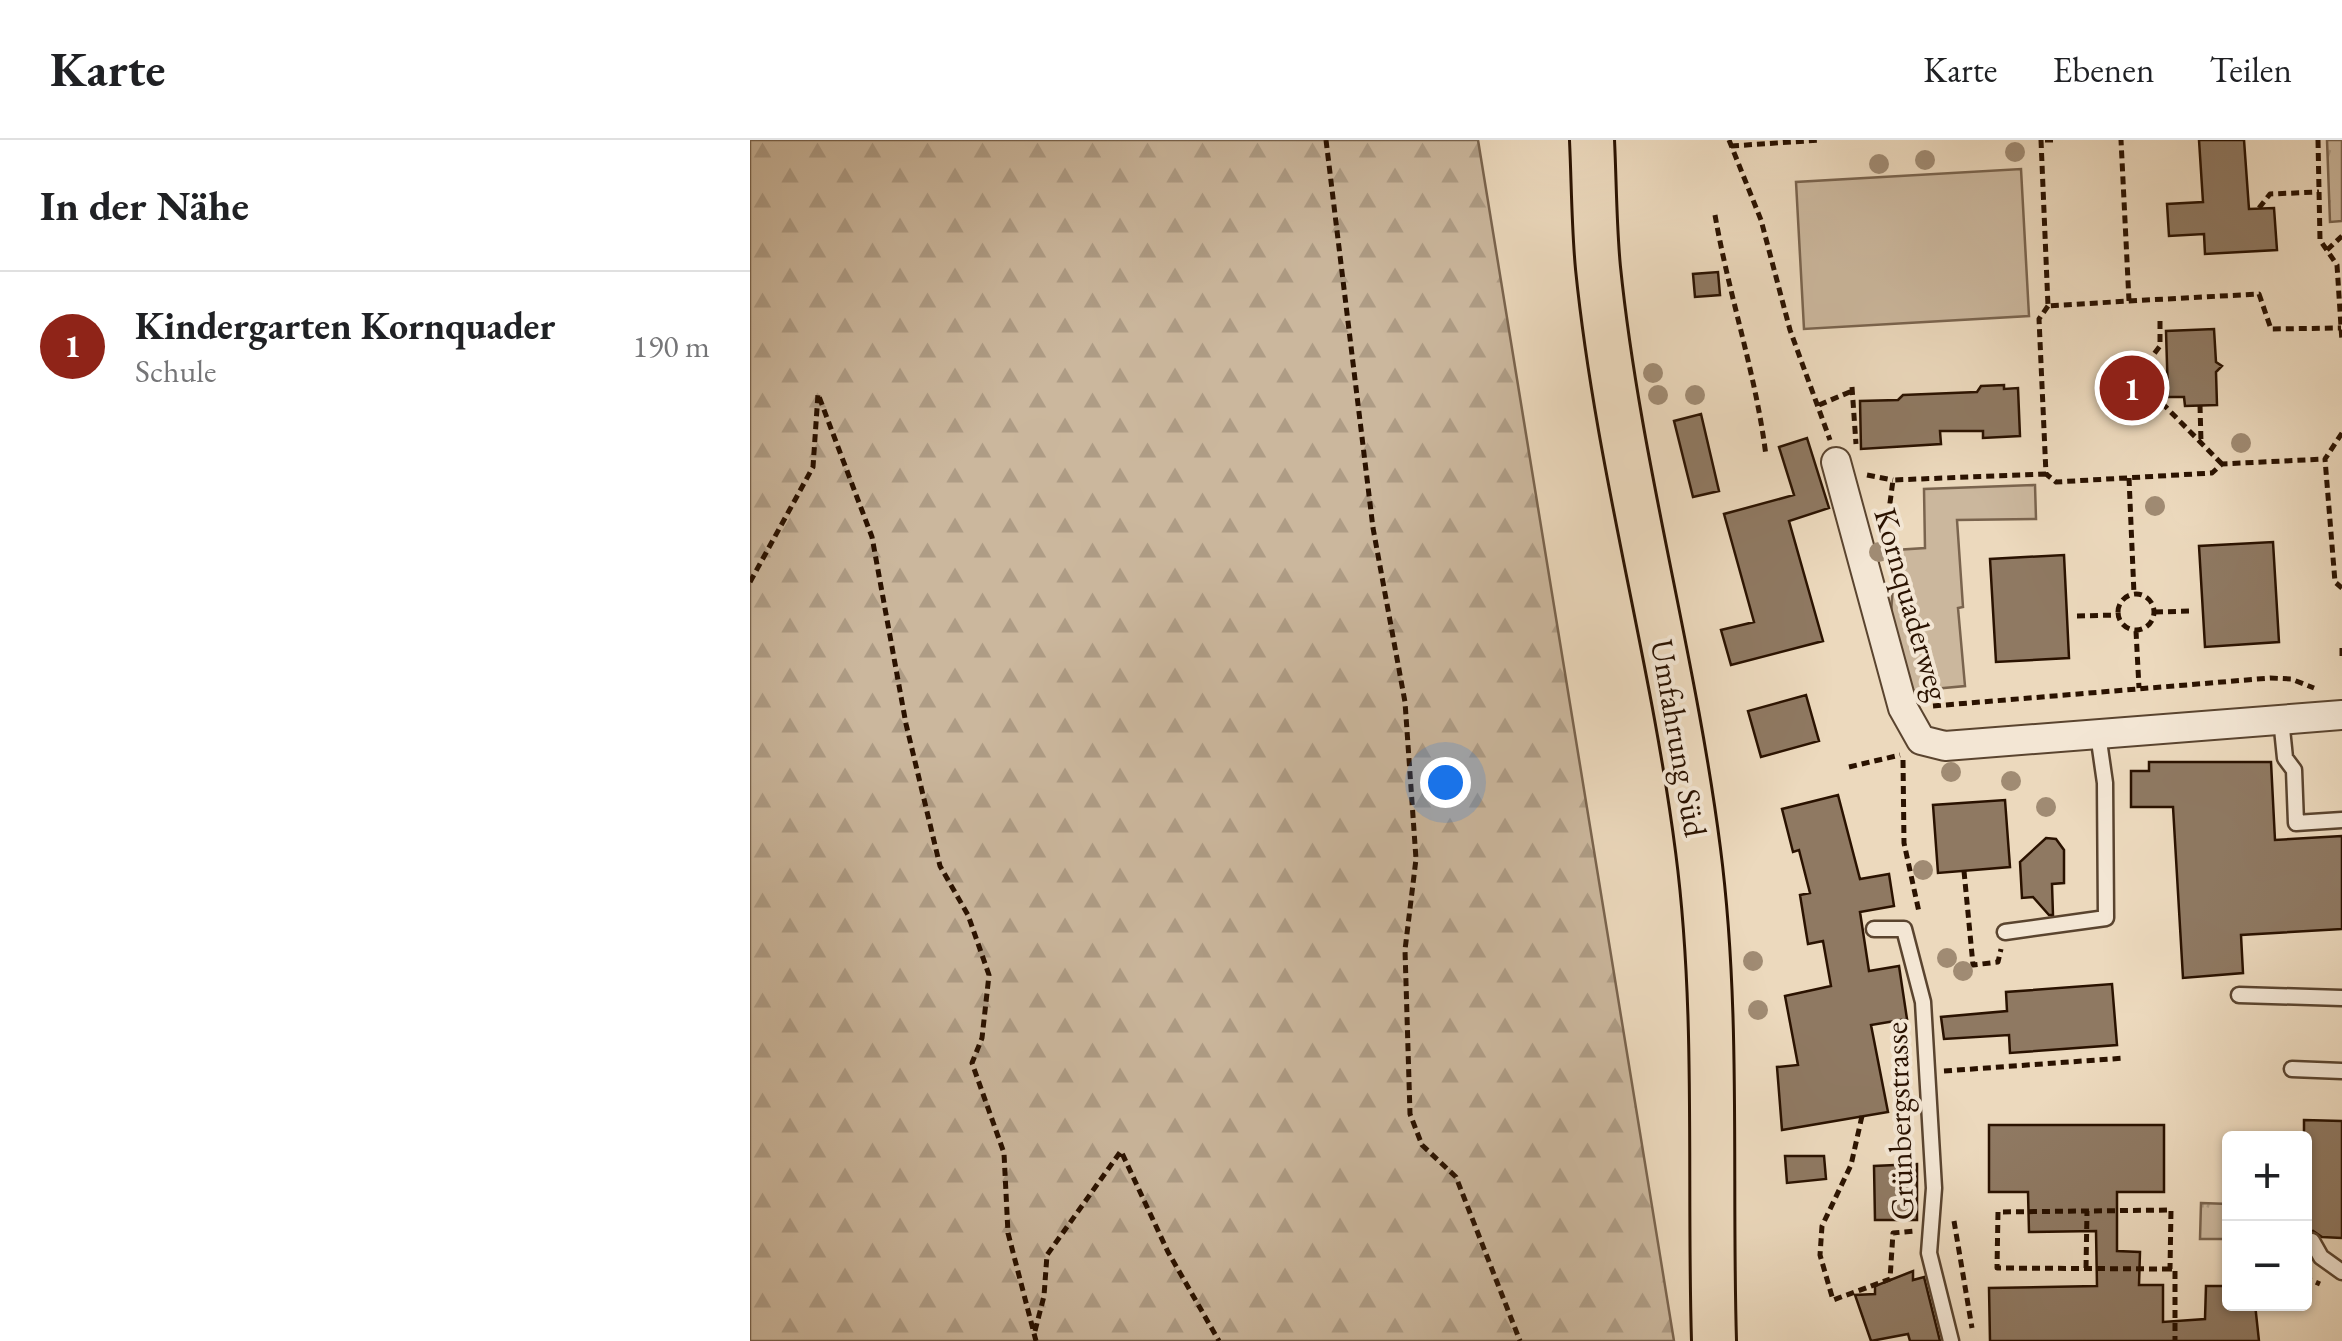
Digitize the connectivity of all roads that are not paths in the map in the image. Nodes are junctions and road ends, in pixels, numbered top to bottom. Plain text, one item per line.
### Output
1 (1592, 140) edge
2 (1850, 459) road end
3 (2342, 715) edge
4 (2281, 719) junction
5 (2098, 734) junction
6 (2342, 820) edge
7 (1874, 929) dead end
8 (2005, 932) road end
9 (2239, 994) dead end
10 (2342, 998) edge
11 (2292, 1070) dead end
12 (2342, 1071) edge
13 (2312, 1241) dead end
14 (2342, 1272) edge
15 (1714, 1341) edge
16 (1951, 1341) edge

1 - 15 main road, Umfahrung Süd
2 - 5 street, Kornquaderweg
3 - 4 street, Kornquaderweg
4 - 5 street, Kornquaderweg
4 - 6 lane
5 - 8 lane
7 - 16 lane, Grünbergstrasse
9 - 10 lane
11 - 12 lane
13 - 14 lane

